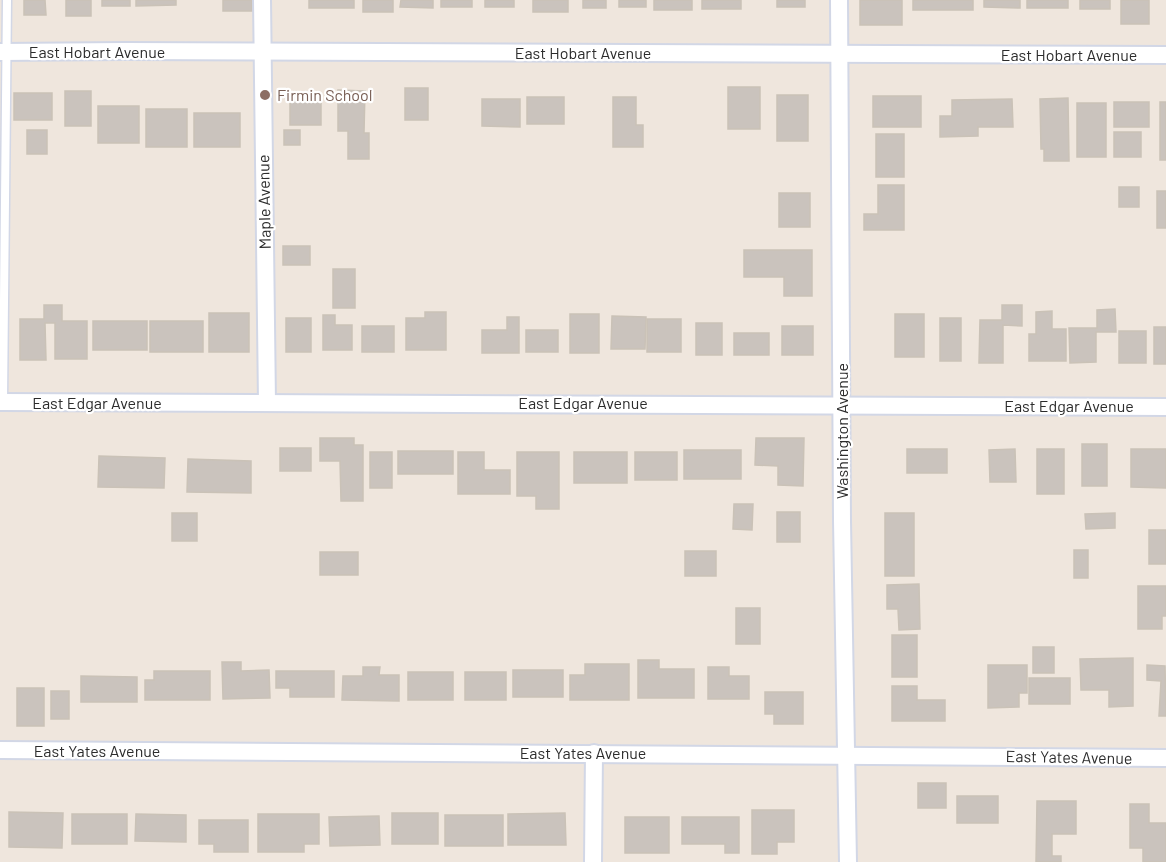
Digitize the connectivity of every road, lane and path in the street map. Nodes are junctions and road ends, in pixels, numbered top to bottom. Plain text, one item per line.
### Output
1 (7, 0) edge
2 (262, 0) edge
3 (839, 0) edge
4 (3, 52) edge
5 (261, 52) junction
6 (839, 54) junction
7 (1166, 55) edge
8 (2, 402) edge
9 (267, 403) junction
10 (842, 405) junction
11 (1166, 407) edge
12 (0, 750) edge
13 (594, 753) junction
14 (848, 755) junction
15 (1166, 758) edge
16 (593, 862) edge
17 (848, 862) edge

1 - 4 lane
2 - 5 street, Maple Avenue
3 - 6 street, Washington Avenue
4 - 5 street, East Hobart Avenue
4 - 8 lane
5 - 6 street, East Hobart Avenue
5 - 9 street, Maple Avenue
6 - 7 street, East Hobart Avenue
6 - 10 street, Washington Avenue
8 - 9 street, East Edgar Avenue
9 - 10 street, East Edgar Avenue
10 - 11 street, East Edgar Avenue
10 - 14 street, Washington Avenue
12 - 13 street, East Yates Avenue
13 - 14 street, East Yates Avenue
13 - 16 street
14 - 15 street, East Yates Avenue
14 - 17 street, Washington Avenue

